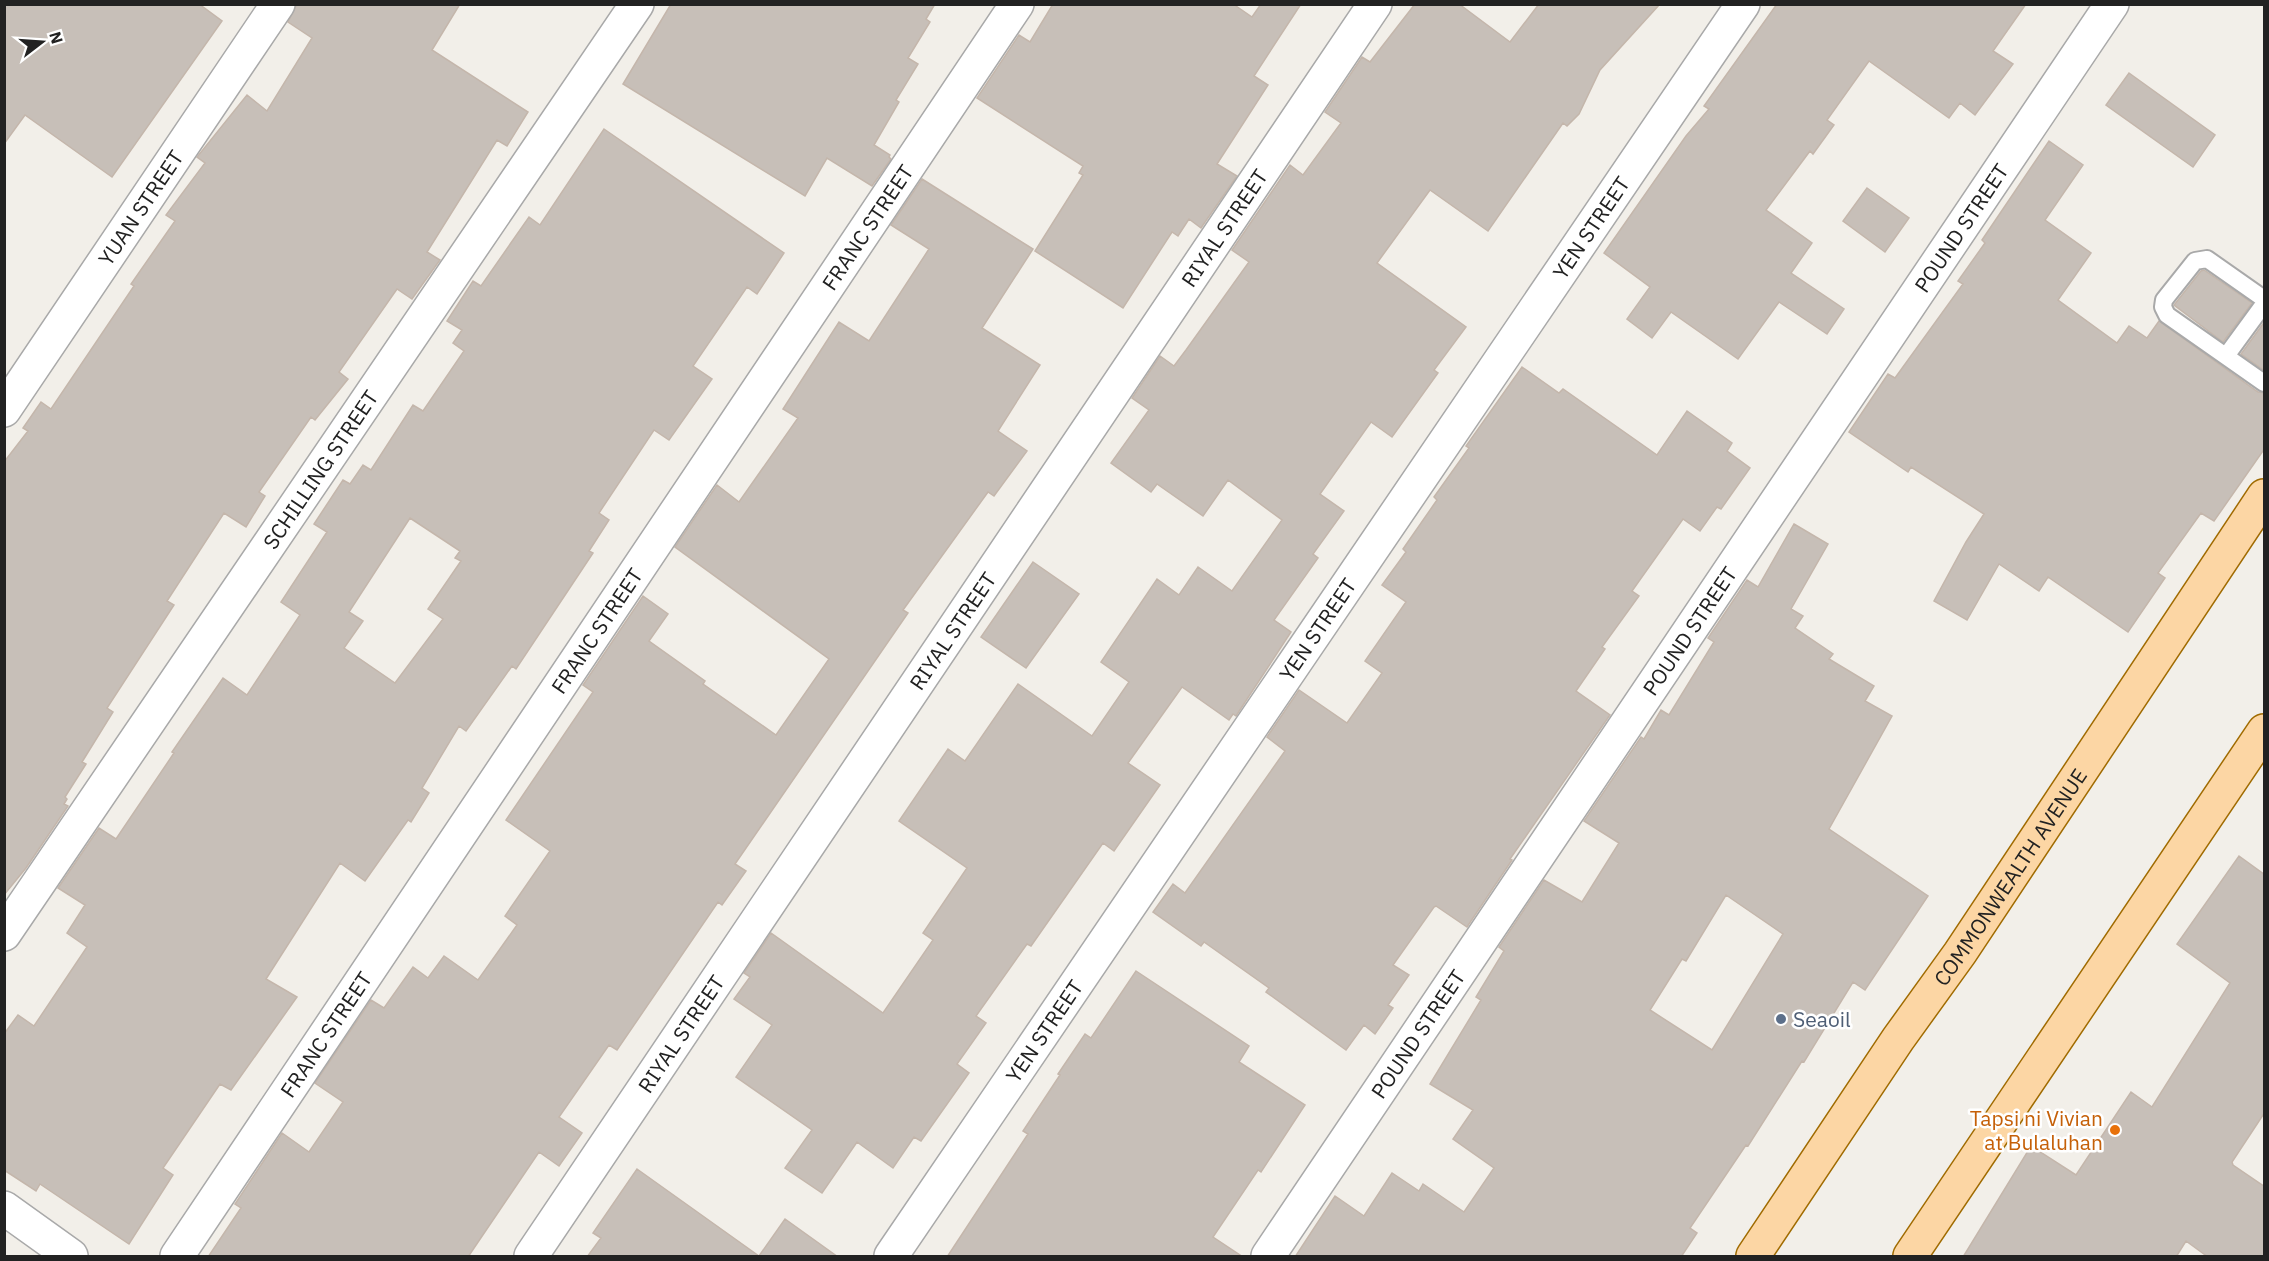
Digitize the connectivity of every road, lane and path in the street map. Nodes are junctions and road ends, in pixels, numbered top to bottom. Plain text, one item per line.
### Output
1 (278, 4) edge
2 (637, 4) edge
3 (1017, 4) edge
4 (1375, 4) edge
5 (1743, 4) edge
6 (2112, 4) edge
7 (2265, 299) edge
8 (2265, 304) edge
9 (2226, 356) junction
10 (2265, 383) edge
11 (4, 410) edge
12 (2265, 496) edge
13 (2265, 731) edge
14 (4, 934) edge
15 (4, 1208) edge
16 (71, 1257) edge
17 (177, 1257) edge
18 (531, 1257) edge
19 (891, 1257) edge
20 (1268, 1257) edge
21 (1753, 1257) edge
22 (1910, 1257) edge

1 - 11 street, YUAN STREET
2 - 14 street, SCHILLING STREET
3 - 17 street, FRANC STREET
4 - 18 street, RIYAL STREET
5 - 19 street, YEN STREET
6 - 20 street, POUND STREET
7 - 9 lane
8 - 9 lane
9 - 10 lane
12 - 21 main road, COMMONWEALTH AVENUE
13 - 22 main road
15 - 16 street

